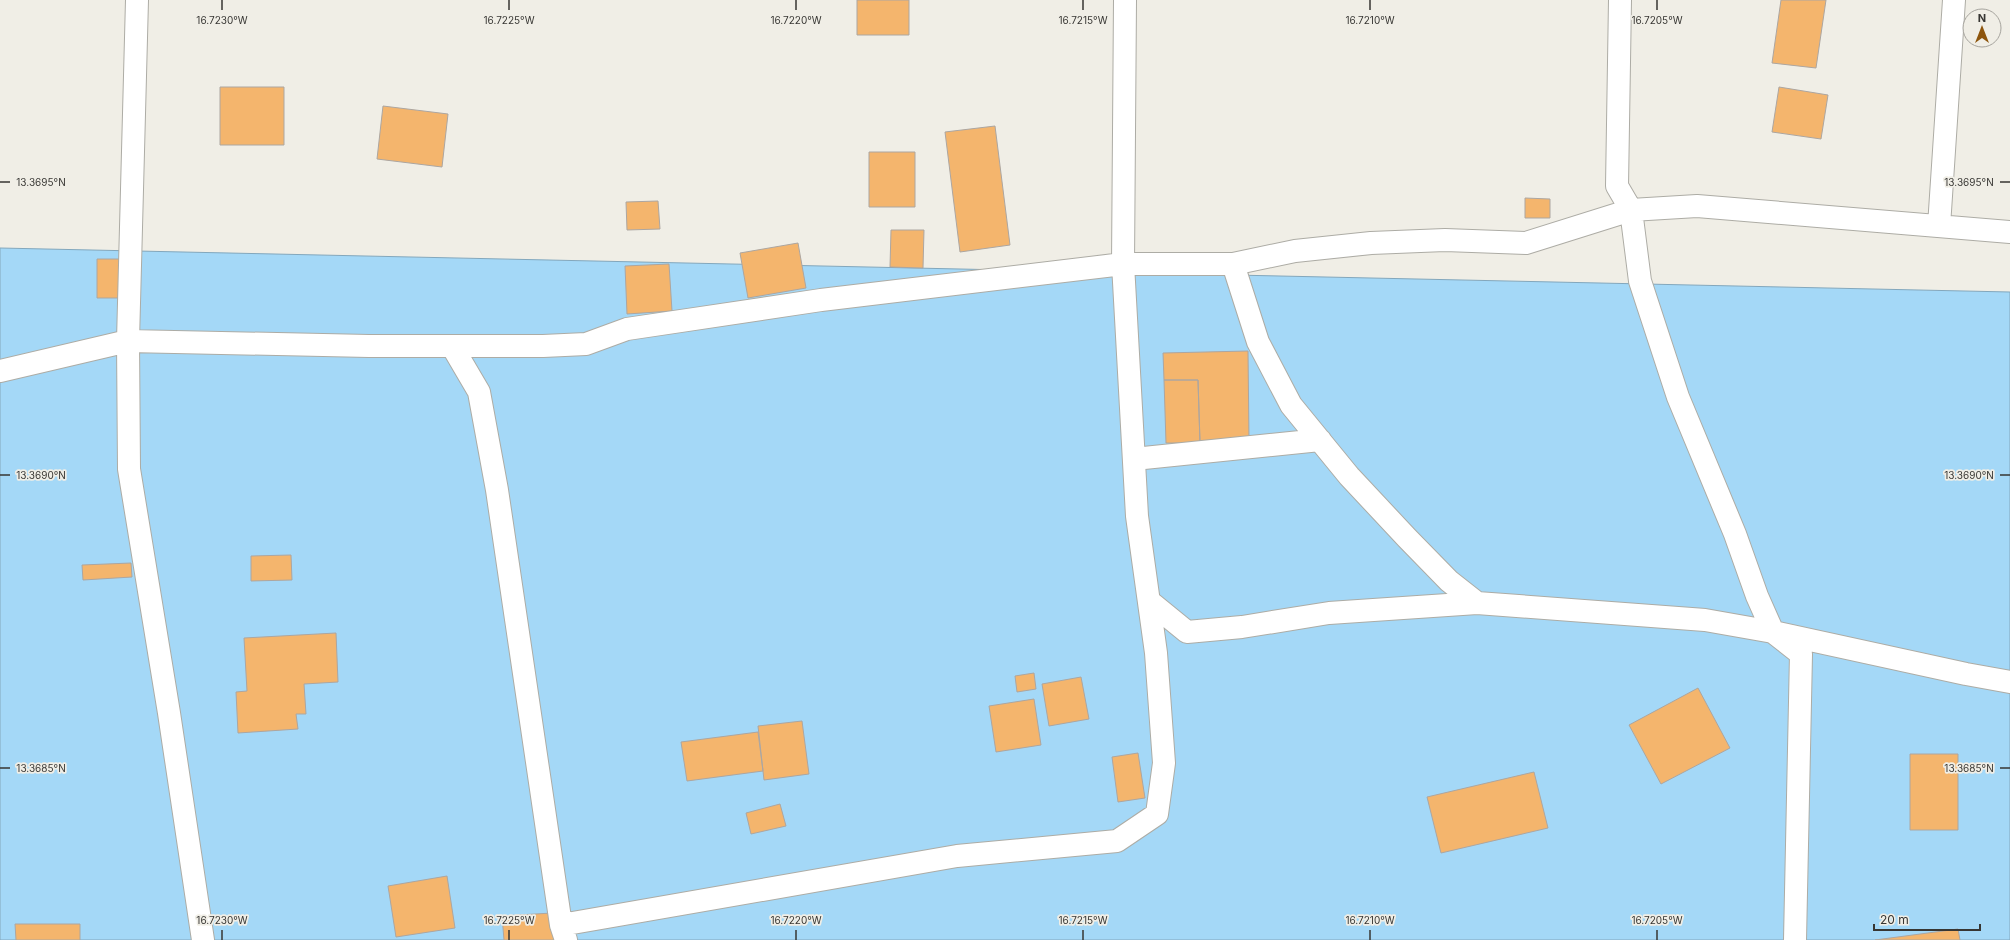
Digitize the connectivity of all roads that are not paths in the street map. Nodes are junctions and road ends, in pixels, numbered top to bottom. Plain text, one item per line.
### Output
1 (137, 0) edge
2 (1125, 0) edge
3 (1620, 0) edge
4 (1954, 0) edge
5 (1631, 210) junction
6 (1939, 226) junction
7 (2010, 232) edge
8 (1123, 264) junction
9 (1233, 264) junction
10 (128, 342) junction
11 (452, 346) junction
12 (0, 371) edge
13 (1320, 440) junction
14 (1134, 459) junction
15 (1150, 601) junction
16 (1477, 603) junction
17 (1773, 632) junction
18 (2010, 682) edge
19 (564, 932) edge
20 (203, 940) edge
21 (1795, 940) edge

1 - 10 street
2 - 8 street
3 - 5 street
4 - 6 street
5 - 6 street
5 - 9 street
5 - 17 street
6 - 7 street
8 - 9 street
8 - 11 street
8 - 14 street
9 - 13 street
10 - 11 street
10 - 12 street
10 - 20 street
11 - 19 street
13 - 14 street
13 - 16 street
14 - 15 street
15 - 16 street
15 - 19 street
16 - 17 street
17 - 18 street
17 - 21 street

